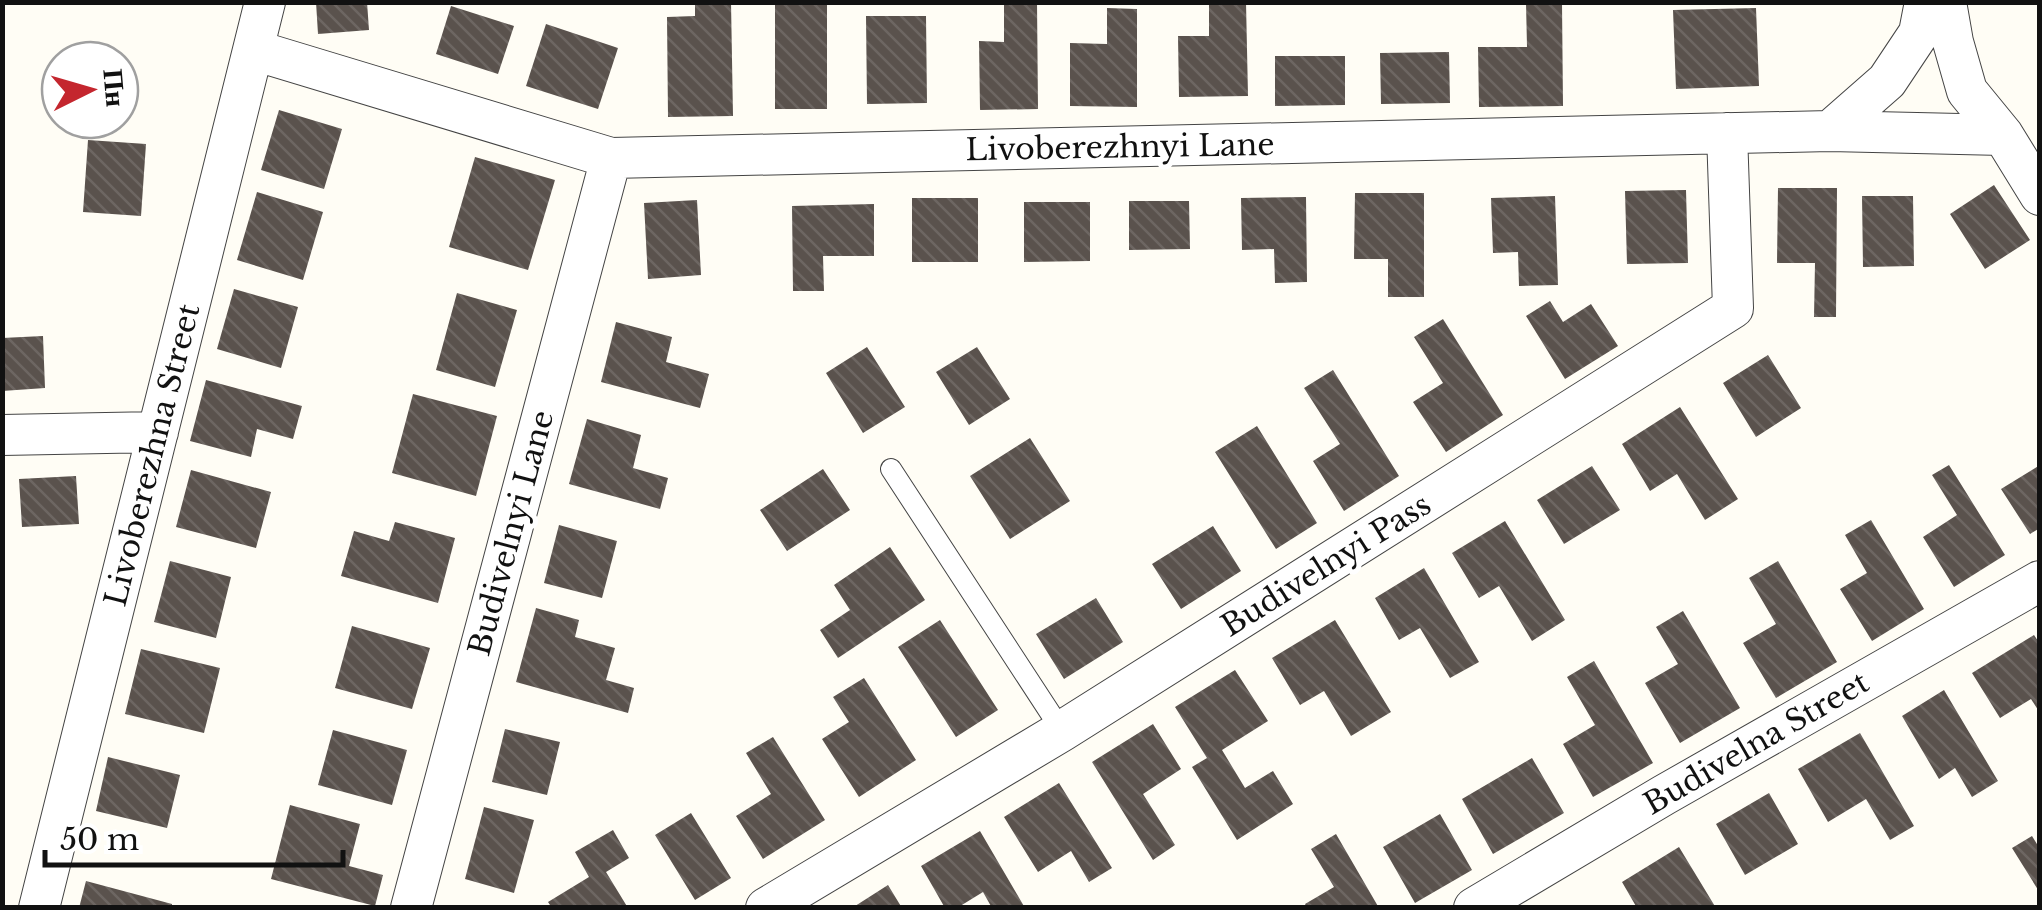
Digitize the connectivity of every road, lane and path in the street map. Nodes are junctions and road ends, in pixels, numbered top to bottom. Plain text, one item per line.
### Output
1 (265, 2) edge
2 (1925, 2) edge
3 (1946, 2) edge
4 (254, 50) junction
5 (1830, 131) junction
6 (1728, 133) junction
7 (2002, 136) junction
8 (611, 158) junction
9 (2040, 195) edge
10 (158, 432) junction
11 (2, 435) edge
12 (891, 468) dead end
13 (2040, 581) edge
14 (1062, 731) junction
15 (38, 908) edge
16 (411, 908) edge
17 (766, 908) edge
18 (1474, 908) edge

1 - 4 street, Livoberezhna Street
2 - 5 street
3 - 7 street
4 - 8 street, Livoberezhnyi Lane
4 - 10 street, Livoberezhna Street
5 - 6 street, Livoberezhnyi Lane
5 - 7 street, Livoberezhnyi Lane
6 - 8 street, Livoberezhnyi Lane
6 - 14 street, Budivelnyi Pass
7 - 9 street
8 - 16 street, Budivelnyi Lane
10 - 11 street
10 - 15 street, Livoberezhna Street
12 - 14 lane
13 - 18 street, Budivelna Street
14 - 17 street, Budivelnyi Pass

